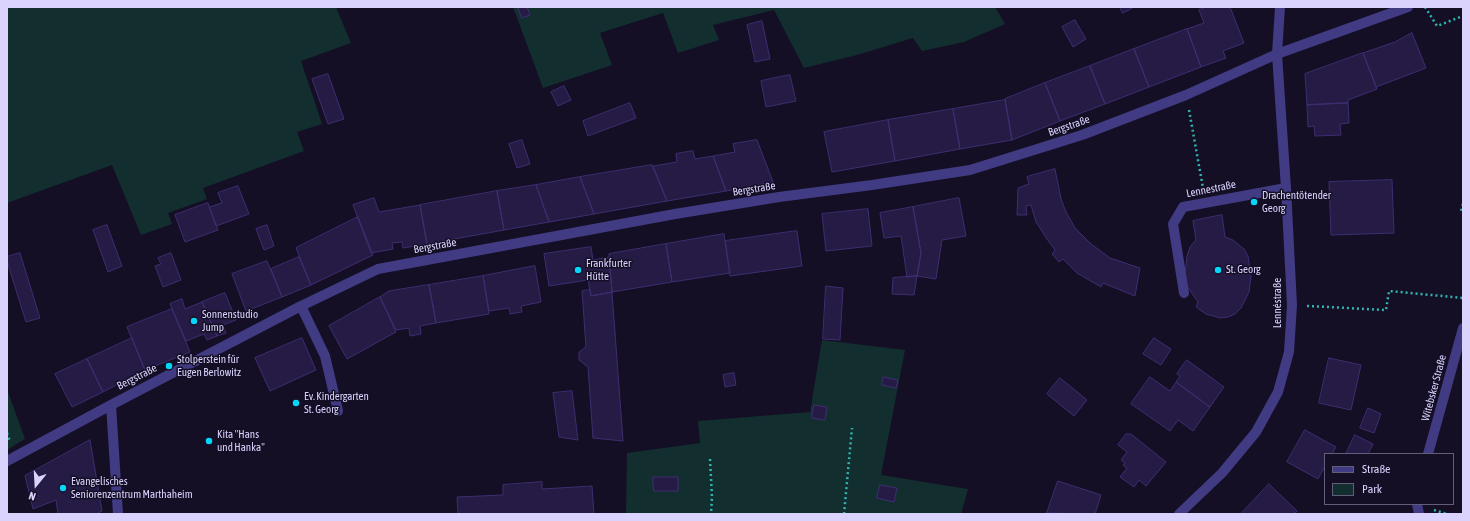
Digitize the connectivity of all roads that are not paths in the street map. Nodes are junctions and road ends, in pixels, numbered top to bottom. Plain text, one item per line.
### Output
1 (1280, 7) edge
2 (1408, 7) edge
3 (1276, 54) junction
4 (1286, 188) junction
5 (1184, 294) dead end
6 (301, 306) junction
7 (1463, 328) edge
8 (111, 405) junction
9 (338, 411) dead end
10 (1428, 453) edge
11 (7, 461) edge
12 (118, 514) edge
13 (1179, 514) edge

1 - 3 street, Lennéstraße
2 - 3 street, Bergstraße
3 - 4 street, Lennéstraße
3 - 6 street, Bergstraße
4 - 5 street, Lennestraße
4 - 13 street, Lennéstraße
6 - 8 street, Bergstraße
6 - 9 street
7 - 10 street, Witebsker Straße
8 - 11 street, Bergstraße
8 - 12 street, Bergstraße

